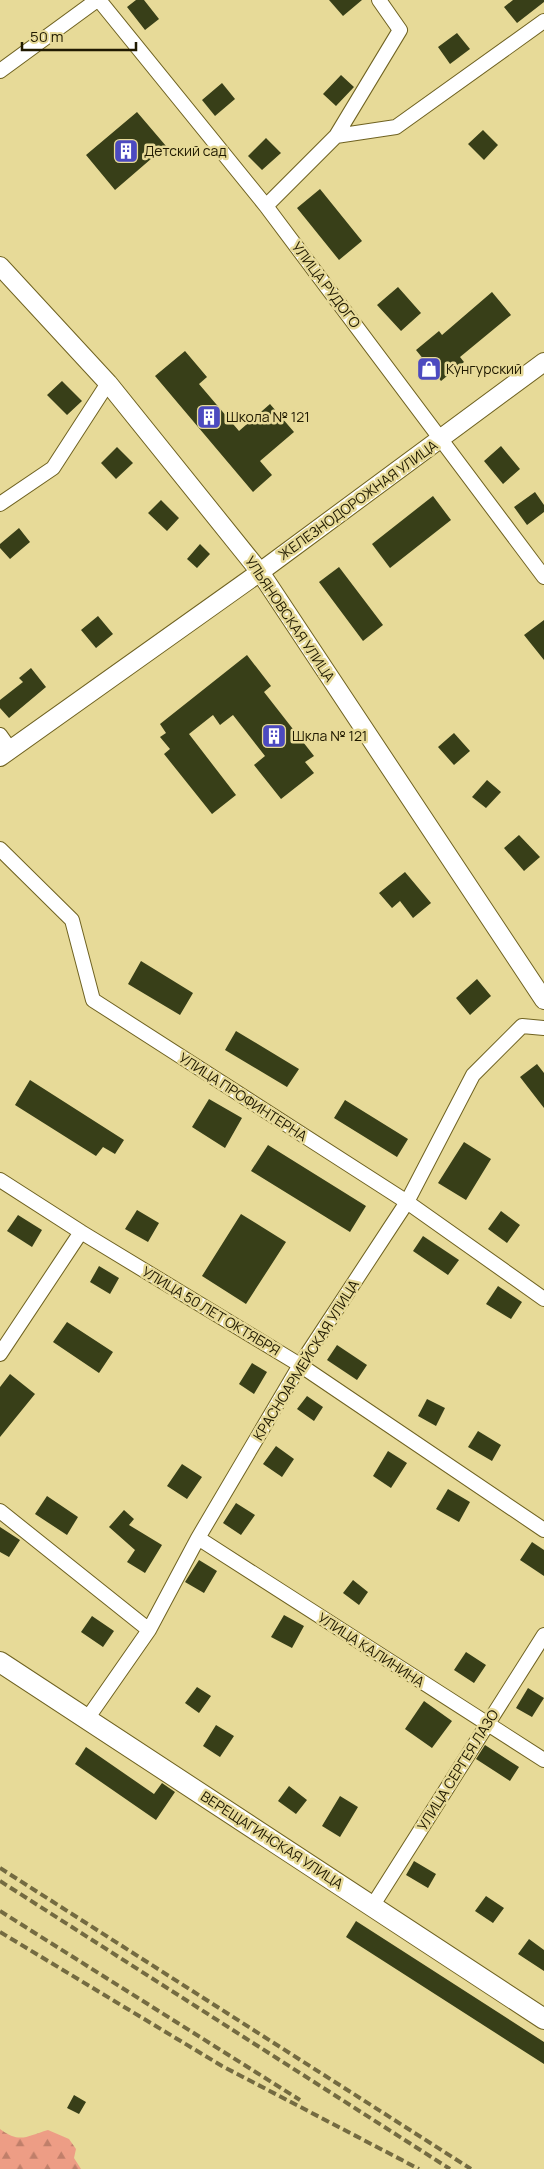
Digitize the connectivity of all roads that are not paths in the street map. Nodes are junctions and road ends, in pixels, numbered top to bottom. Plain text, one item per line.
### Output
1 (98, 0) edge
2 (379, 0) edge
3 (544, 21) edge
4 (0, 71) edge
5 (336, 136) junction
6 (266, 206) junction
7 (0, 266) edge
8 (544, 362) edge
9 (108, 383) junction
10 (441, 439) junction
11 (0, 504) edge
12 (260, 572) junction
13 (544, 577) edge
14 (3, 747) edge
15 (0, 849) edge
16 (544, 1000) edge
17 (544, 1028) edge
18 (0, 1180) edge
19 (407, 1202) junction
20 (82, 1232) junction
21 (544, 1299) edge
22 (0, 1354) edge
23 (300, 1365) junction
24 (0, 1511) edge
25 (544, 1530) edge
26 (198, 1538) junction
27 (149, 1630) junction
28 (544, 1635) edge
29 (0, 1662) edge
30 (87, 1719) junction
31 (487, 1725) junction
32 (544, 1760) edge
33 (373, 1905) junction
34 (544, 2019) edge

1 - 4 street
1 - 6 street, УЛИЦА РУДОГО
2 - 5 street
3 - 5 street
5 - 6 street
6 - 10 street, УЛИЦА РУДОГО
7 - 9 street, УЛЬЯНОВСКАЯ УЛИЦА
8 - 10 street, ЖЕЛЕЗНОДОРОЖНАЯ УЛИЦА
9 - 11 street
9 - 12 street, УЛЬЯНОВСКАЯ УЛИЦА
10 - 12 street, ЖЕЛЕЗНОДОРОЖНАЯ УЛИЦА
10 - 13 street, УЛИЦА РУДОГО
12 - 14 street, ЖЕЛЕЗНОДОРОЖНАЯ УЛИЦА
12 - 16 street, УЛЬЯНОВСКАЯ УЛИЦА
15 - 19 street, УЛИЦА ПРОФИНТЕРНА
17 - 19 street, КРАСНОАРМЕЙСКАЯ УЛИЦА
18 - 20 street, УЛИЦА 50 ЛЕТ ОКТЯБРЯ
19 - 21 street, УЛИЦА ПРОФИНТЕРНА
19 - 23 street, КРАСНОАРМЕЙСКАЯ УЛИЦА
20 - 22 street
20 - 23 street, УЛИЦА 50 ЛЕТ ОКТЯБРЯ
23 - 25 street, УЛИЦА 50 ЛЕТ ОКТЯБРЯ
23 - 26 street, КРАСНОАРМЕЙСКАЯ УЛИЦА
24 - 27 street
26 - 27 street, КРАСНОАРМЕЙСКАЯ УЛИЦА
26 - 31 street, УЛИЦА КАЛИНИНА
27 - 30 street, КРАСНОАРМЕЙСКАЯ УЛИЦА
28 - 31 street, УЛИЦА СЕРГЕЯ ЛАЗО
29 - 30 main road, ВЕРЕЩАГИНСКАЯ УЛИЦА
30 - 33 main road, ВЕРЕЩАГИНСКАЯ УЛИЦА
31 - 32 street, УЛИЦА КАЛИНИНА
31 - 33 street, УЛИЦА СЕРГЕЯ ЛАЗО
33 - 34 main road, ВЕРЕЩАГИНСКАЯ УЛИЦА

